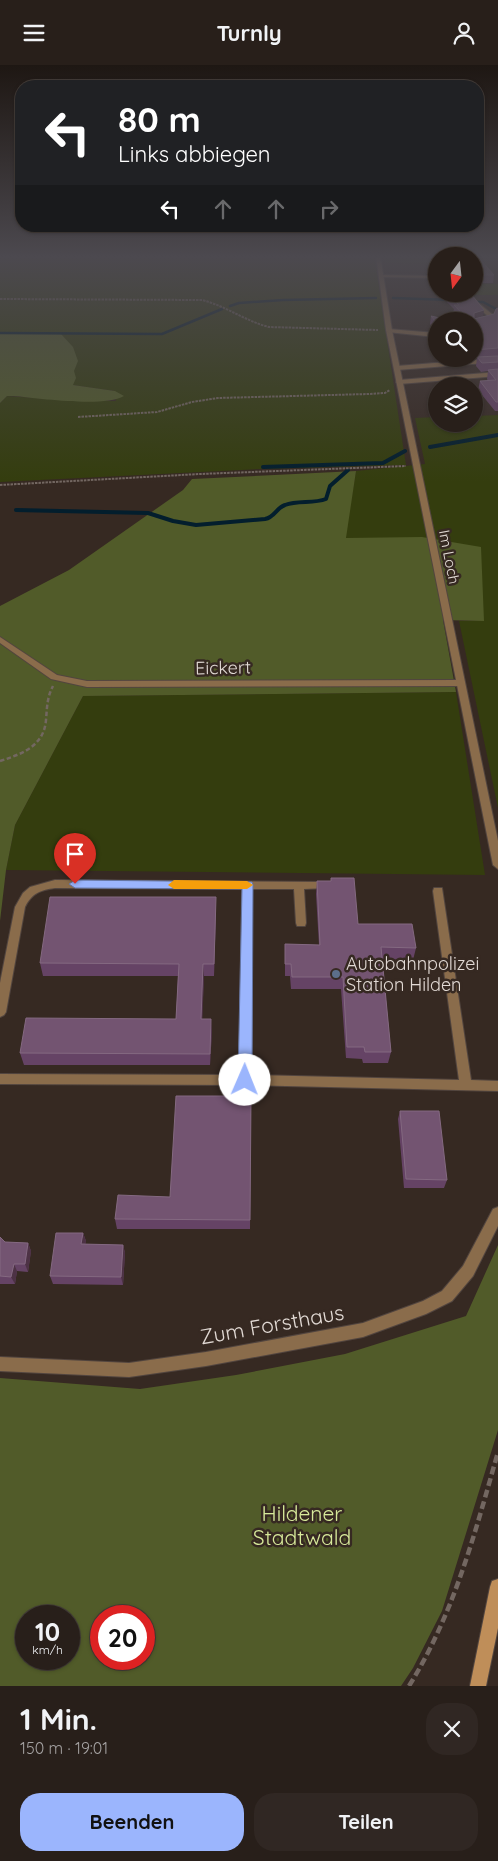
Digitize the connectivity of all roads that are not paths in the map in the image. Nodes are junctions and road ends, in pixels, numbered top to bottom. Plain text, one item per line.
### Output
1 (389, 331) joint
2 (428, 334) edge
3 (498, 360) edge
4 (397, 369) junction
5 (498, 374) edge
6 (399, 382) junction
7 (0, 639) edge
8 (460, 683) junction
9 (498, 865) edge
10 (248, 885) junction
11 (299, 885) junction
12 (324, 885) edge
13 (438, 891) dead end
14 (301, 923) dead end
15 (0, 1012) edge
16 (0, 1079) edge
17 (245, 1080) junction
18 (466, 1085) junction
19 (498, 1086) edge
20 (498, 1213) edge
21 (0, 1364) edge
22 (498, 1587) edge
23 (478, 1686) edge

1 - 2 street
1 - 4 street, Im Loch
3 - 4 street
4 - 6 street, Im Loch
5 - 6 street
6 - 8 street, Im Loch
7 - 8 street, Eickert
8 - 9 street, Im Loch
10 - 11 street
10 - 15 street
10 - 17 street
11 - 12 street
11 - 14 street
13 - 18 street
16 - 17 street
17 - 18 street
18 - 19 street
20 - 21 street, Zum Forsthaus
22 - 23 main road

